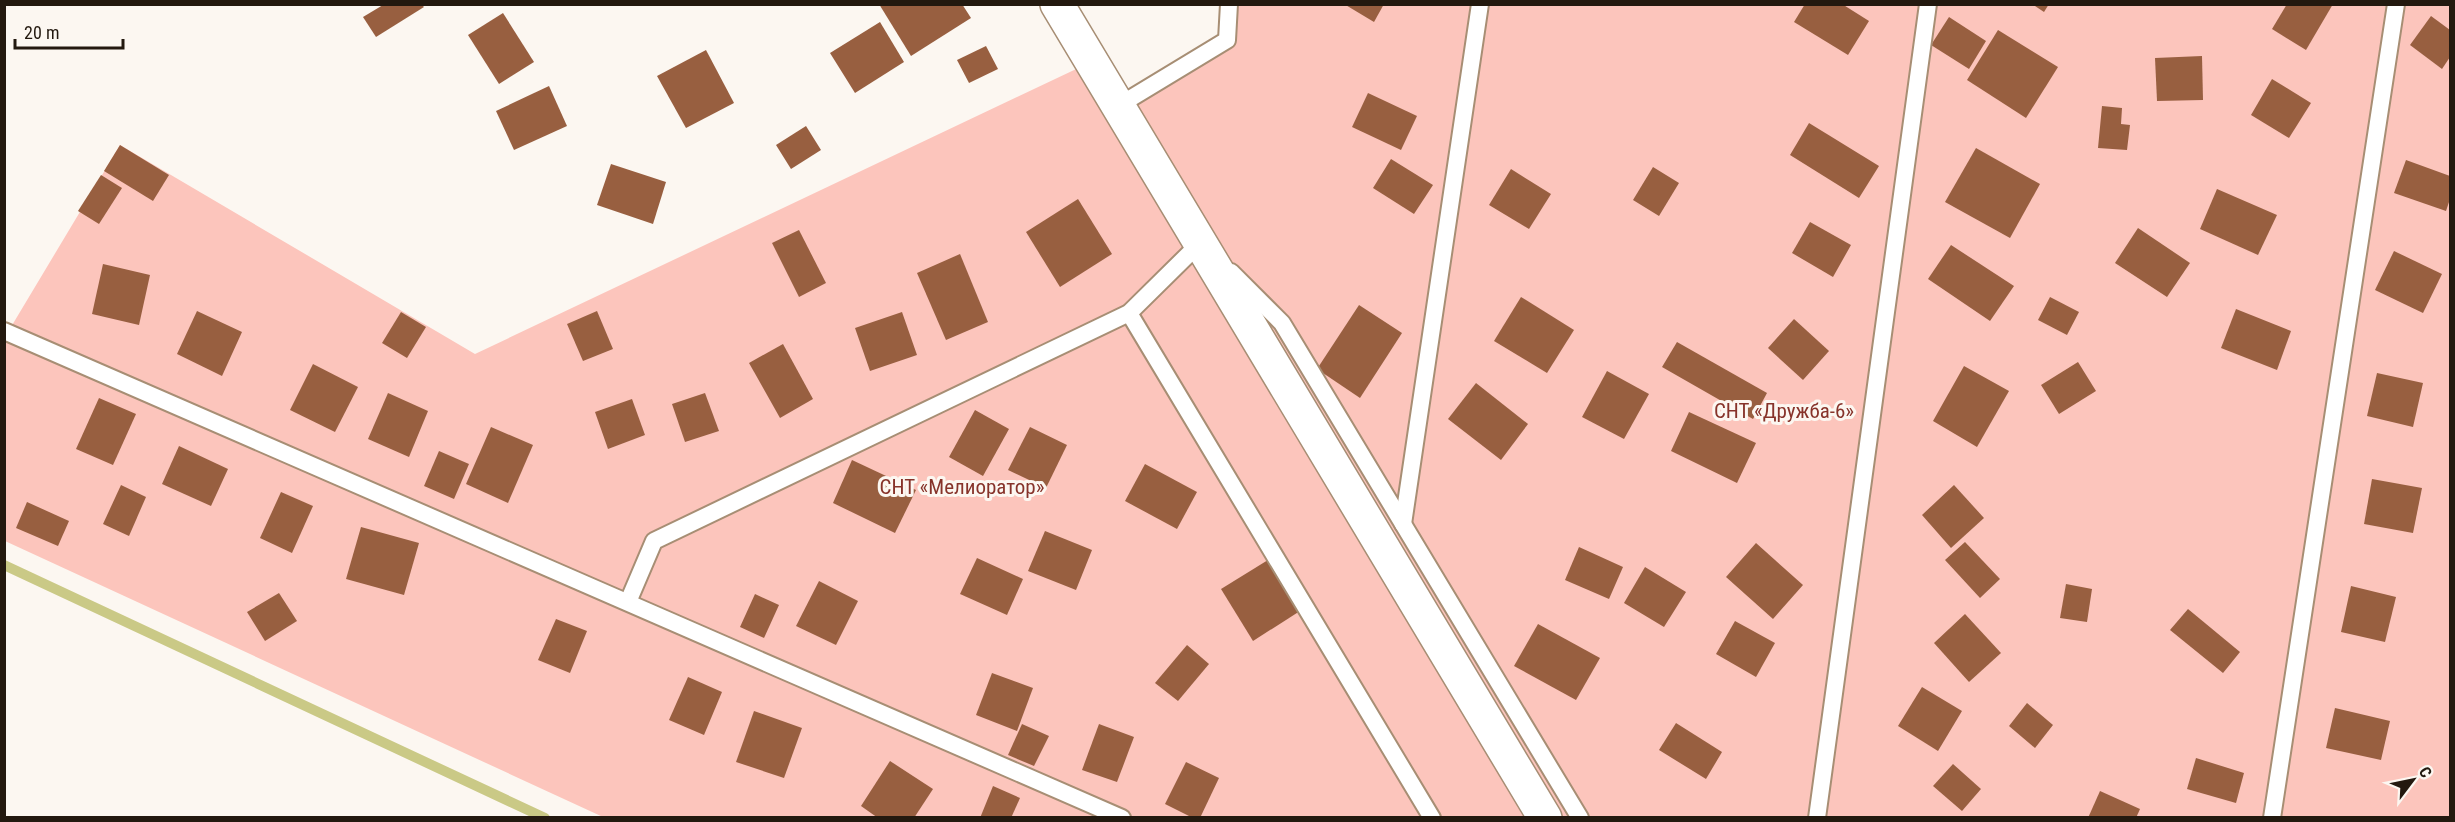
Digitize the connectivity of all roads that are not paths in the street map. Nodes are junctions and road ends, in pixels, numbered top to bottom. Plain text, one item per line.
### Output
1 (1057, 4) edge
2 (1229, 4) edge
3 (1480, 4) edge
4 (1928, 4) edge
5 (2396, 4) edge
6 (1118, 106) junction
7 (1200, 243) junction
8 (1129, 313) junction
9 (4, 331) edge
10 (1403, 524) junction
11 (628, 602) junction
12 (1122, 818) edge
13 (1432, 818) edge
14 (1545, 818) edge
15 (1580, 818) edge
16 (1817, 818) edge
17 (2272, 818) edge

1 - 6 street
2 - 6 lane
3 - 10 lane
4 - 16 lane
5 - 17 lane
6 - 7 street
7 - 8 lane
7 - 10 lane
7 - 14 street
8 - 11 lane
8 - 13 lane
9 - 11 lane
10 - 15 lane
11 - 12 lane

